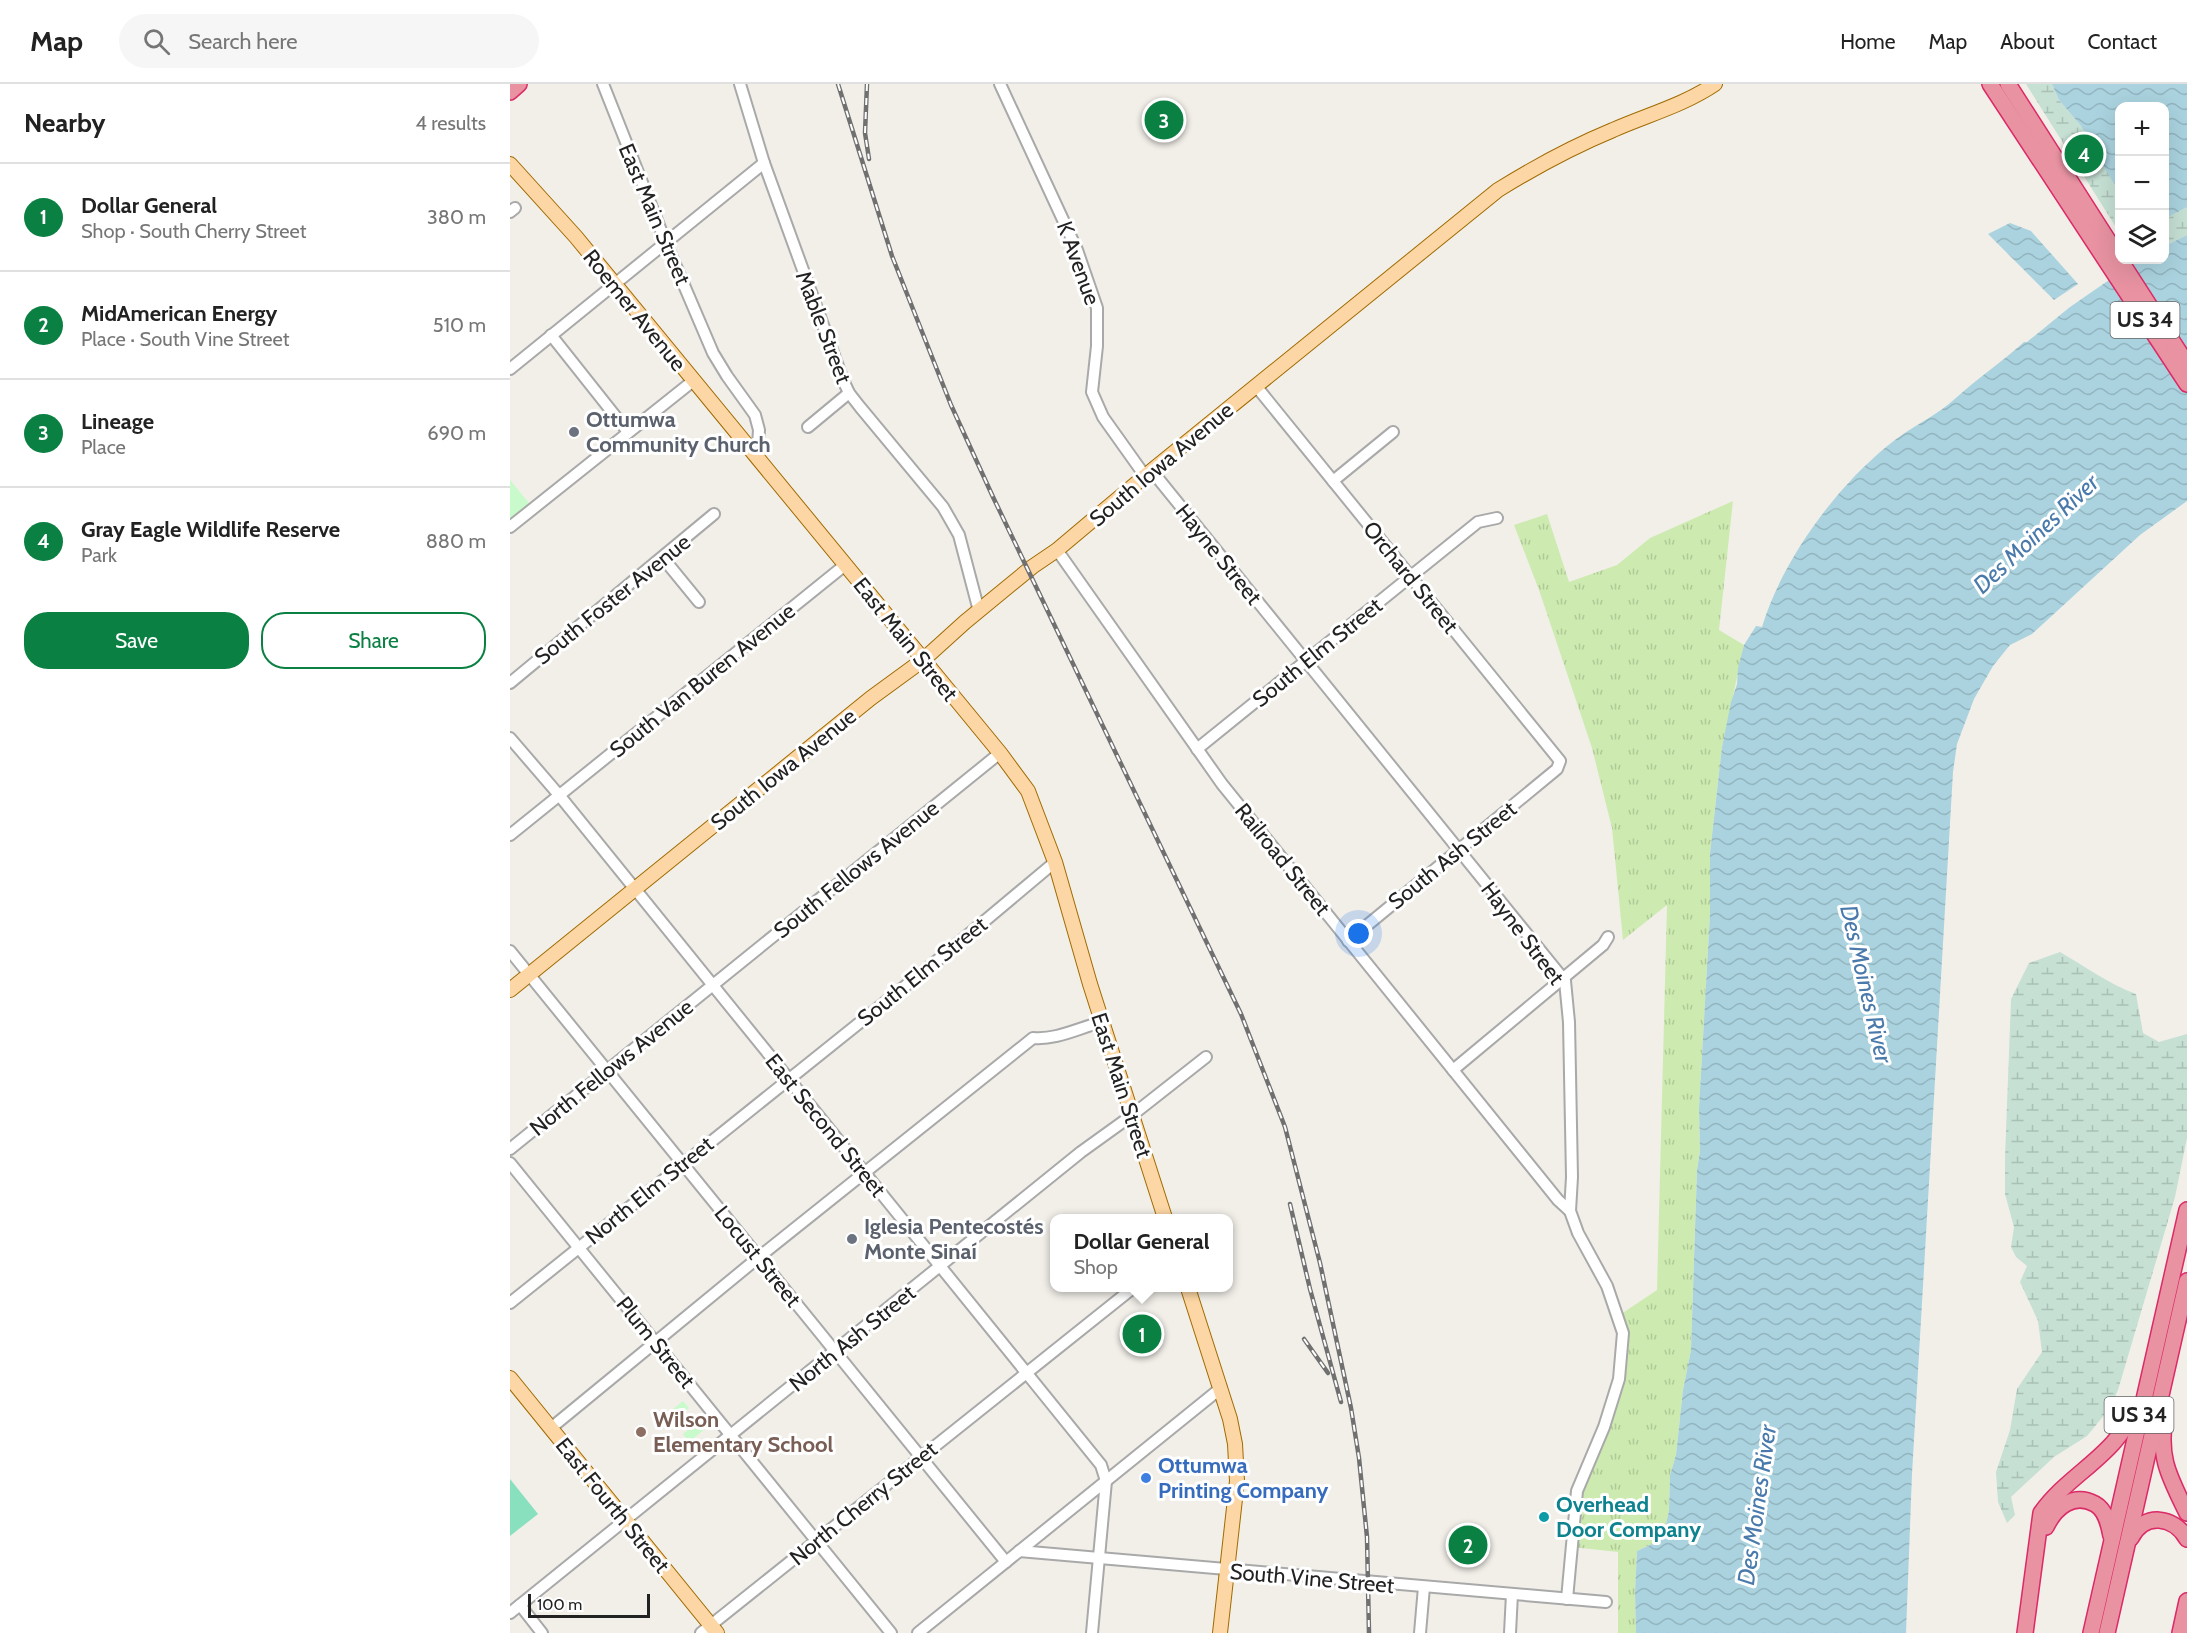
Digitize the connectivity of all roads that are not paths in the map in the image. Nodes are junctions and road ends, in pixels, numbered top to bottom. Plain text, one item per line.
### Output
1 (519, 84) edge
2 (603, 84) edge
3 (740, 84) edge
4 (1000, 84) edge
5 (1715, 84) edge
6 (1990, 84) edge
7 (2008, 84) edge
8 (510, 92) edge
9 (510, 164) edge
10 (764, 164) junction
11 (666, 243) junction
12 (2114, 255) edge
13 (615, 284) junction
14 (551, 335) junction
15 (2187, 364) edge
16 (510, 369) edge
17 (693, 381) junction
18 (2187, 384) edge
19 (1256, 386) junction
20 (849, 393) junction
21 (808, 427) dead end
22 (628, 432) junction
23 (1393, 432) dead end
24 (757, 459) junction
25 (1148, 473) junction
26 (1333, 481) junction
27 (714, 514) dead end
28 (1497, 518) dead end
29 (510, 527) edge
30 (1058, 550) junction
31 (663, 558) junction
32 (845, 565) junction
33 (1410, 577) junction
34 (699, 602) dead end
35 (979, 610) junction
36 (923, 660) junction
37 (1305, 662) junction
38 (510, 683) edge
39 (510, 738) edge
40 (1197, 750) junction
41 (1000, 753) junction
42 (1557, 769) joint
43 (560, 795) junction
44 (510, 836) edge
45 (1459, 850) junction
46 (1055, 862) junction
47 (635, 889) junction
48 (1608, 937) dead end
49 (1348, 941) junction
50 (510, 951) edge
51 (530, 975) junction
52 (1563, 979) junction
53 (712, 985) junction
54 (510, 990) edge
55 (1102, 1022) junction
56 (1206, 1057) dead end
57 (607, 1070) junction
58 (1453, 1070) junction
59 (788, 1078) junction
60 (1131, 1116) junction
61 (510, 1149) edge
62 (510, 1163) edge
63 (683, 1163) junction
64 (864, 1173) junction
65 (2187, 1210) edge
66 (1570, 1211) junction
67 (1164, 1214) edge
68 (579, 1247) junction
69 (759, 1257) junction
70 (941, 1266) junction
71 (2187, 1281) edge
72 (2187, 1288) edge
73 (1127, 1292) edge
74 (1190, 1292) edge
75 (510, 1303) edge
76 (655, 1342) junction
77 (835, 1351) junction
78 (2154, 1353) junction
79 (1026, 1372) junction
80 (510, 1378) edge
81 (1221, 1388) junction
82 (551, 1428) junction
83 (731, 1435) junction
84 (921, 1456) junction
85 (1106, 1481) junction
86 (2187, 1513) edge
87 (625, 1520) junction
88 (2187, 1539) edge
89 (816, 1540) junction
90 (2038, 1543) junction
91 (2119, 1545) junction
92 (1019, 1551) junction
93 (1099, 1559) junction
94 (1006, 1562) junction
95 (1226, 1570) junction
96 (1424, 1587) junction
97 (1512, 1594) junction
98 (1567, 1599) junction
99 (2187, 1601) edge
100 (1606, 1602) dead end
101 (520, 1605) junction
102 (510, 1613) edge
103 (2092, 1626) edge
104 (2109, 1626) edge
105 (709, 1630) edge
106 (542, 1633) edge
107 (891, 1633) edge
108 (918, 1633) edge
109 (1092, 1633) edge
110 (1220, 1633) edge
111 (1420, 1633) edge
112 (1510, 1633) edge
113 (2025, 1633) edge
114 (2180, 1633) edge

1 - 8 highway
2 - 11 street, East Main Street
3 - 10 street, Mable Street
4 - 25 street, K Avenue
5 - 19 main road, South Iowa Avenue
6 - 12 highway, US 34
7 - 12 highway, US 34
9 - 13 main road, Roemer Avenue
10 - 11 street
10 - 20 street, Mable Street
11 - 13 street
11 - 24 street, East Main Street
12 - 15 highway, US 34
12 - 18 highway, US 34
13 - 14 street
13 - 17 main road, Roemer Avenue
14 - 16 street
14 - 22 street
17 - 22 street
17 - 24 main road, Roemer Avenue
19 - 25 main road, South Iowa Avenue
19 - 26 street, Orchard Street
20 - 21 street
20 - 35 street, Mable Street
22 - 29 street
23 - 26 street
24 - 32 main road, East Main Street
25 - 30 main road, South Iowa Avenue
25 - 37 street, Hayne Street
26 - 33 street, Orchard Street
27 - 31 street, South Foster Avenue
28 - 33 street, South Elm Street
30 - 35 main road, South Iowa Avenue
30 - 40 street, Railroad Street
31 - 34 street
31 - 38 street, South Foster Avenue
32 - 36 main road, East Main Street
32 - 43 street, South Van Buren Avenue
33 - 37 street, South Elm Street
33 - 42 street, Orchard Street
35 - 36 main road, South Iowa Avenue
36 - 41 main road, East Main Street
36 - 47 main road, South Iowa Avenue
37 - 40 street, South Elm Street
37 - 45 street, Hayne Street
39 - 43 street, East Second Street
40 - 49 street, Railroad Street
41 - 46 main road, East Main Street
41 - 53 street, South Fellows Avenue
42 - 45 street, South Ash Street
43 - 44 street, South Van Buren Avenue
43 - 47 street, East Second Street
45 - 49 street, South Ash Street
45 - 52 street, Hayne Street
46 - 55 main road, East Main Street
46 - 59 street, South Elm Street
47 - 51 main road, South Iowa Avenue
47 - 53 street, East Second Street
48 - 52 street
49 - 58 street, Railroad Street
50 - 51 street, Locust Street
51 - 54 main road, South Iowa Avenue
51 - 57 street, Locust Street
52 - 58 street
52 - 66 street, Hayne Street
53 - 57 street, North Fellows Avenue
53 - 59 street, East Second Street
55 - 60 main road, East Main Street
55 - 64 street
56 - 60 street
57 - 61 street, North Fellows Avenue
57 - 63 street, Locust Street
58 - 66 street, Railroad Street
59 - 63 street, North Elm Street
59 - 64 street, East Second Street
60 - 67 main road, East Main Street
60 - 70 street
62 - 68 street, Plum Street
63 - 68 street, North Elm Street
63 - 69 street, Locust Street
64 - 69 street
64 - 70 street, East Second Street
65 - 78 highway, US 34
66 - 98 street, Hayne Street
68 - 75 street, North Elm Street
68 - 76 street, Plum Street
69 - 76 street
69 - 77 street, Locust Street
70 - 77 street, North Ash Street
70 - 79 street, East Second Street
71 - 91 highway, US 34
72 - 86 highway
73 - 79 street, North Cherry Street
74 - 81 main road
76 - 82 street
76 - 83 street, Plum Street
77 - 83 street, North Ash Street
77 - 84 street, Locust Street
78 - 90 highway
78 - 91 highway, US 34
79 - 84 street, North Cherry Street
79 - 85 street, East Second Street
80 - 82 main road, East Fourth Street
81 - 85 street
81 - 95 main road
82 - 87 main road, East Fourth Street
83 - 87 street, North Ash Street
83 - 89 street, Plum Street
84 - 89 street, North Cherry Street
84 - 94 street, Locust Street
85 - 92 street
85 - 93 street
87 - 101 street, North Ash Street
87 - 105 main road, East Fourth Street
88 - 91 highway
89 - 105 street, North Cherry Street
89 - 107 street, Plum Street
90 - 91 highway
90 - 113 highway
91 - 103 highway, US 34
91 - 104 highway, US 34
92 - 93 street, South Vine Street
92 - 94 street
93 - 95 street, South Vine Street
93 - 109 street
94 - 108 street
95 - 96 street, South Vine Street
95 - 110 main road
96 - 97 street, South Vine Street
96 - 111 street
97 - 98 street, South Vine Street
97 - 112 street
98 - 100 street, South Vine Street
99 - 114 highway
101 - 102 street, North Ash Street
101 - 106 street

